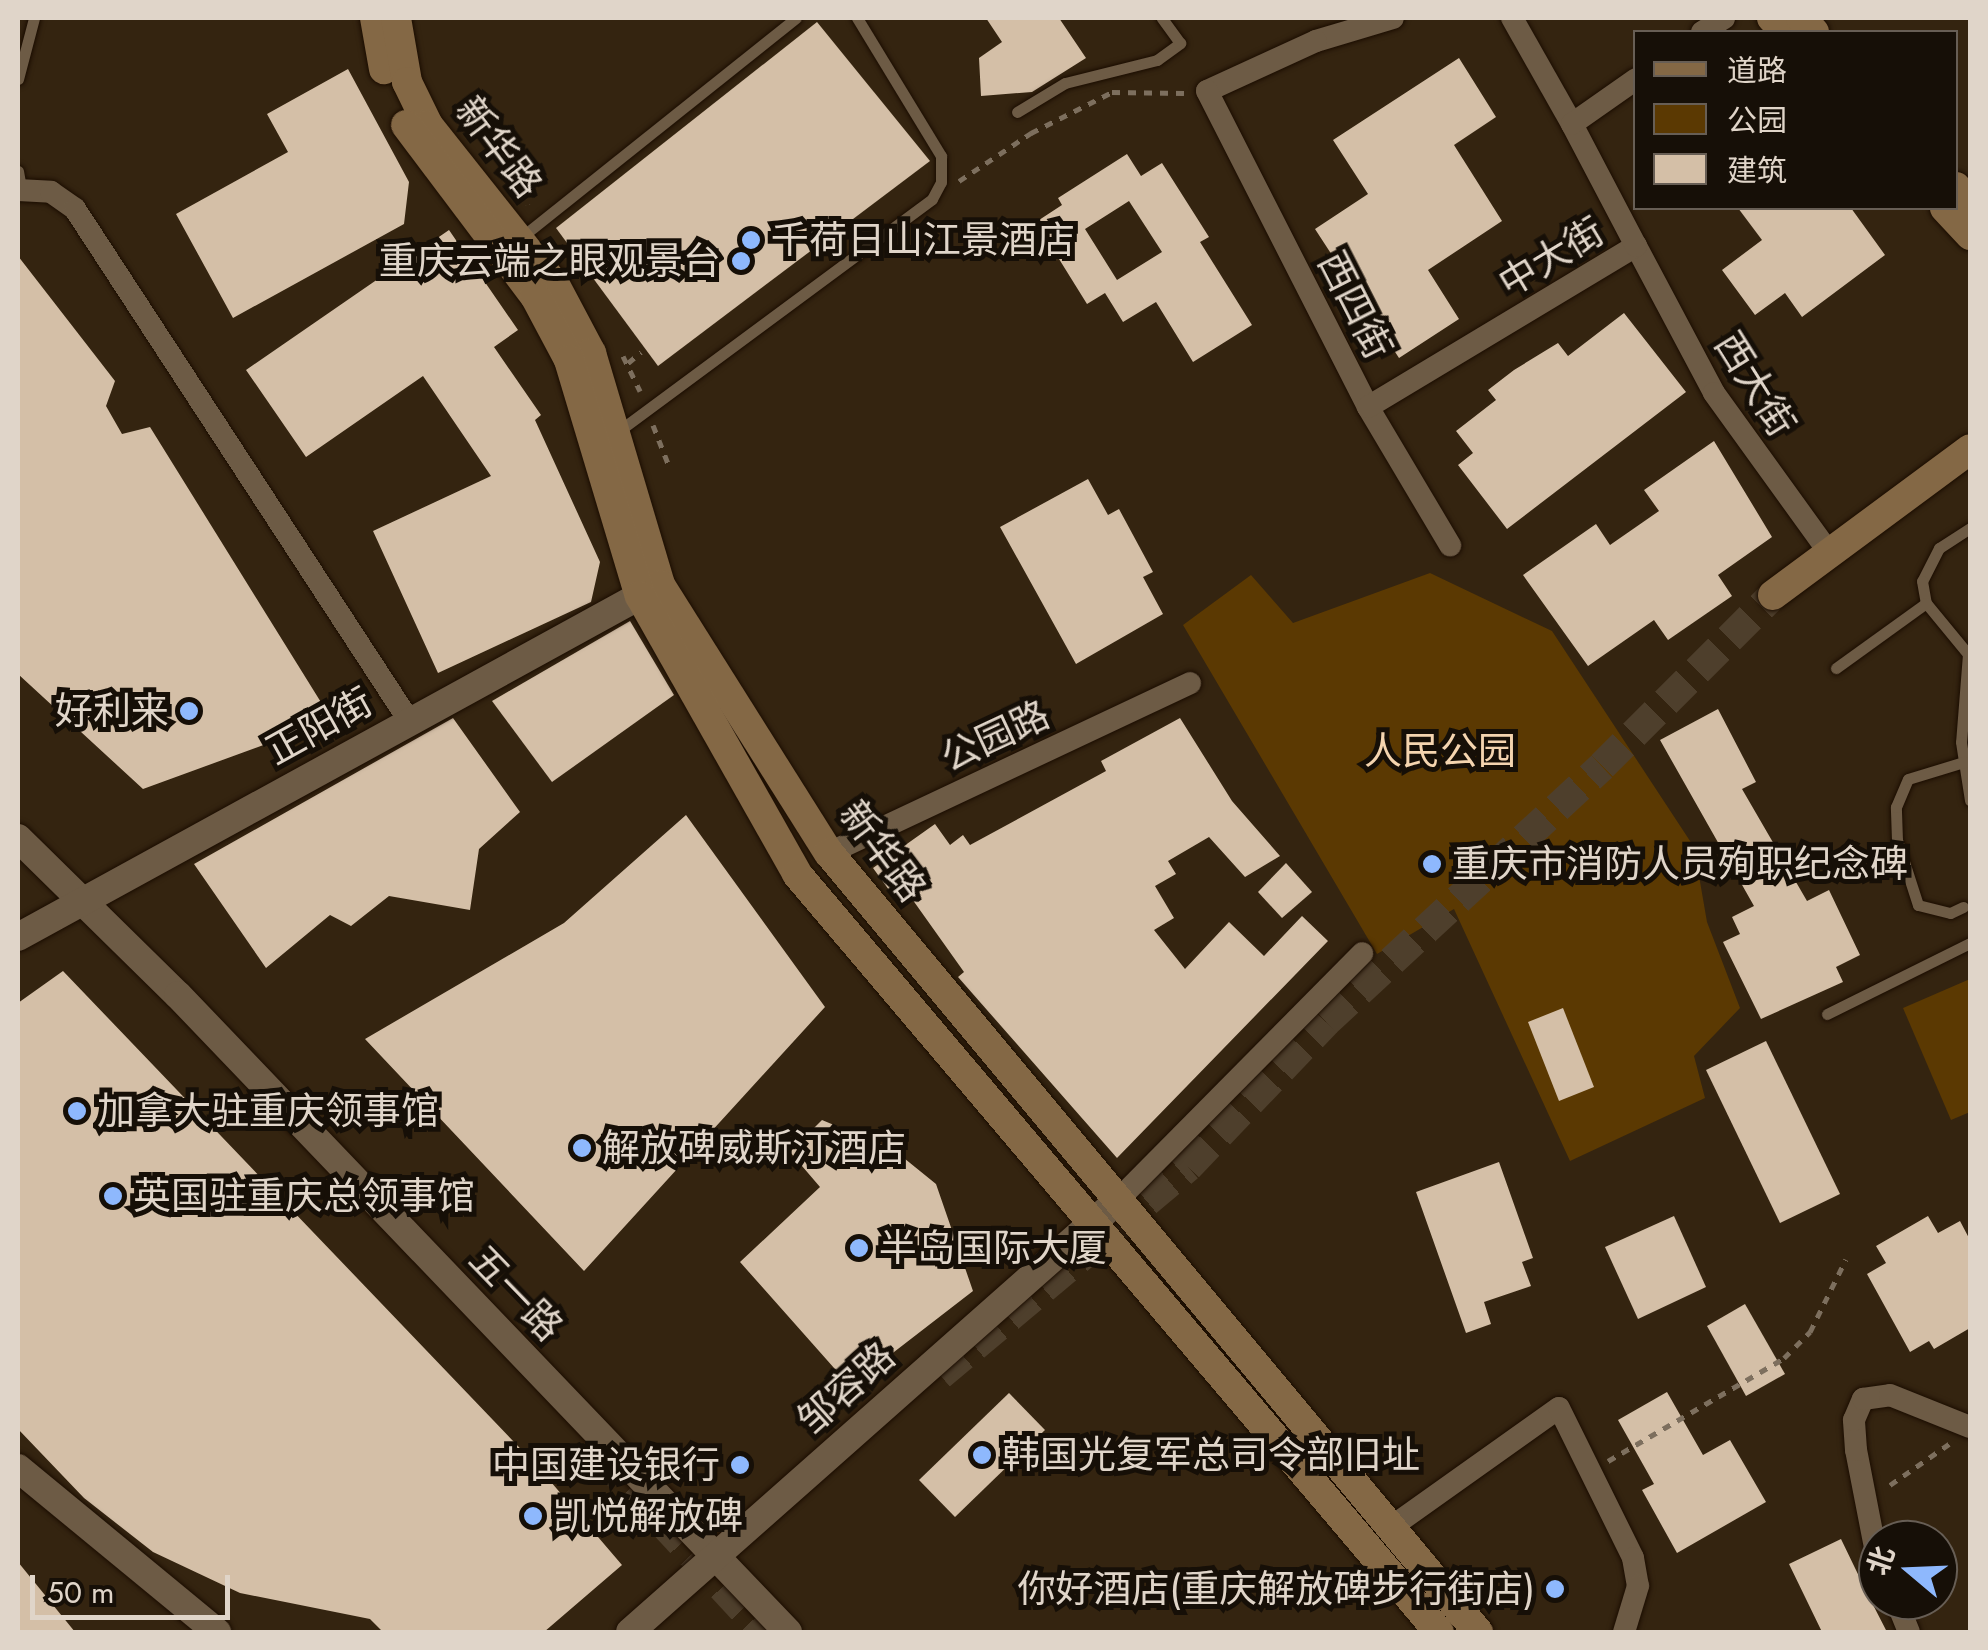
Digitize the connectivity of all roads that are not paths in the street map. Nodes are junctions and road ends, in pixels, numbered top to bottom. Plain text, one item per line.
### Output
1 (34, 18) edge
2 (374, 18) edge
3 (396, 18) edge
4 (796, 18) edge
5 (857, 18) edge
6 (1162, 18) edge
7 (1393, 18) edge
8 (1512, 18) edge
9 (18, 79) edge
10 (1633, 82) edge
11 (1017, 112) dead end
12 (1572, 124) junction
13 (19, 183) edge
14 (1948, 210) edge
15 (1970, 235) edge
16 (519, 239) junction
17 (1636, 246) junction
18 (1368, 407) junction
19 (603, 442) junction
20 (1970, 449) edge
21 (1970, 528) edge
22 (1450, 545) dead end
23 (1828, 550) junction
24 (650, 591) junction
25 (1773, 594) tunnel mouth
26 (1926, 603) junction
27 (1836, 668) dead end
28 (1190, 683) dead end
29 (408, 720) junction
30 (1964, 762) junction
31 (1970, 800) edge
32 (18, 838) edge
33 (829, 853) junction
34 (82, 899) junction
35 (1963, 907) dead end
36 (18, 937) edge
37 (1970, 943) edge
38 (1362, 953) dead end
39 (1827, 1014) dead end
40 (1116, 1202) junction
41 (1088, 1222) junction
42 (1970, 1427) edge
43 (18, 1468) edge
44 (1870, 1520) edge
45 (1390, 1528) junction
46 (715, 1556) junction
47 (217, 1632) edge
48 (630, 1632) edge
49 (788, 1632) edge
50 (1439, 1632) edge
51 (1478, 1632) edge
52 (1624, 1632) edge

1 - 9 lane
2 - 19 main road, 新华路
3 - 16 main road, 新华路
4 - 16 lane
5 - 19 lane
6 - 11 lane
7 - 18 street, 西四街
8 - 12 street, 中大街
10 - 12 street
12 - 17 street, 中大街
13 - 29 street
14 - 15 main road
16 - 19 main road, 新华路
17 - 18 street, 中大街
17 - 23 street, 西大街
18 - 22 street, 西四街
19 - 24 main road, 新华路
20 - 23 main road
21 - 26 lane
23 - 25 main road
24 - 29 street, 正阳街
24 - 33 main road, 新华路
24 - 41 main road, 新华路
26 - 27 lane
26 - 30 lane
28 - 33 street, 公园路
29 - 34 street, 正阳街
30 - 31 lane
30 - 35 lane
32 - 34 street, 五一路
33 - 40 main road, 新华路
34 - 36 street, 正阳街
34 - 46 street, 五一路
37 - 39 lane
38 - 40 street
40 - 41 street, 邹容路
40 - 45 main road, 新华路
41 - 46 street, 邹容路
41 - 50 main road, 新华路
42 - 44 street
43 - 47 street
45 - 51 main road, 新华路
45 - 52 street
46 - 48 street, 邹容路
46 - 49 street, 五一路

